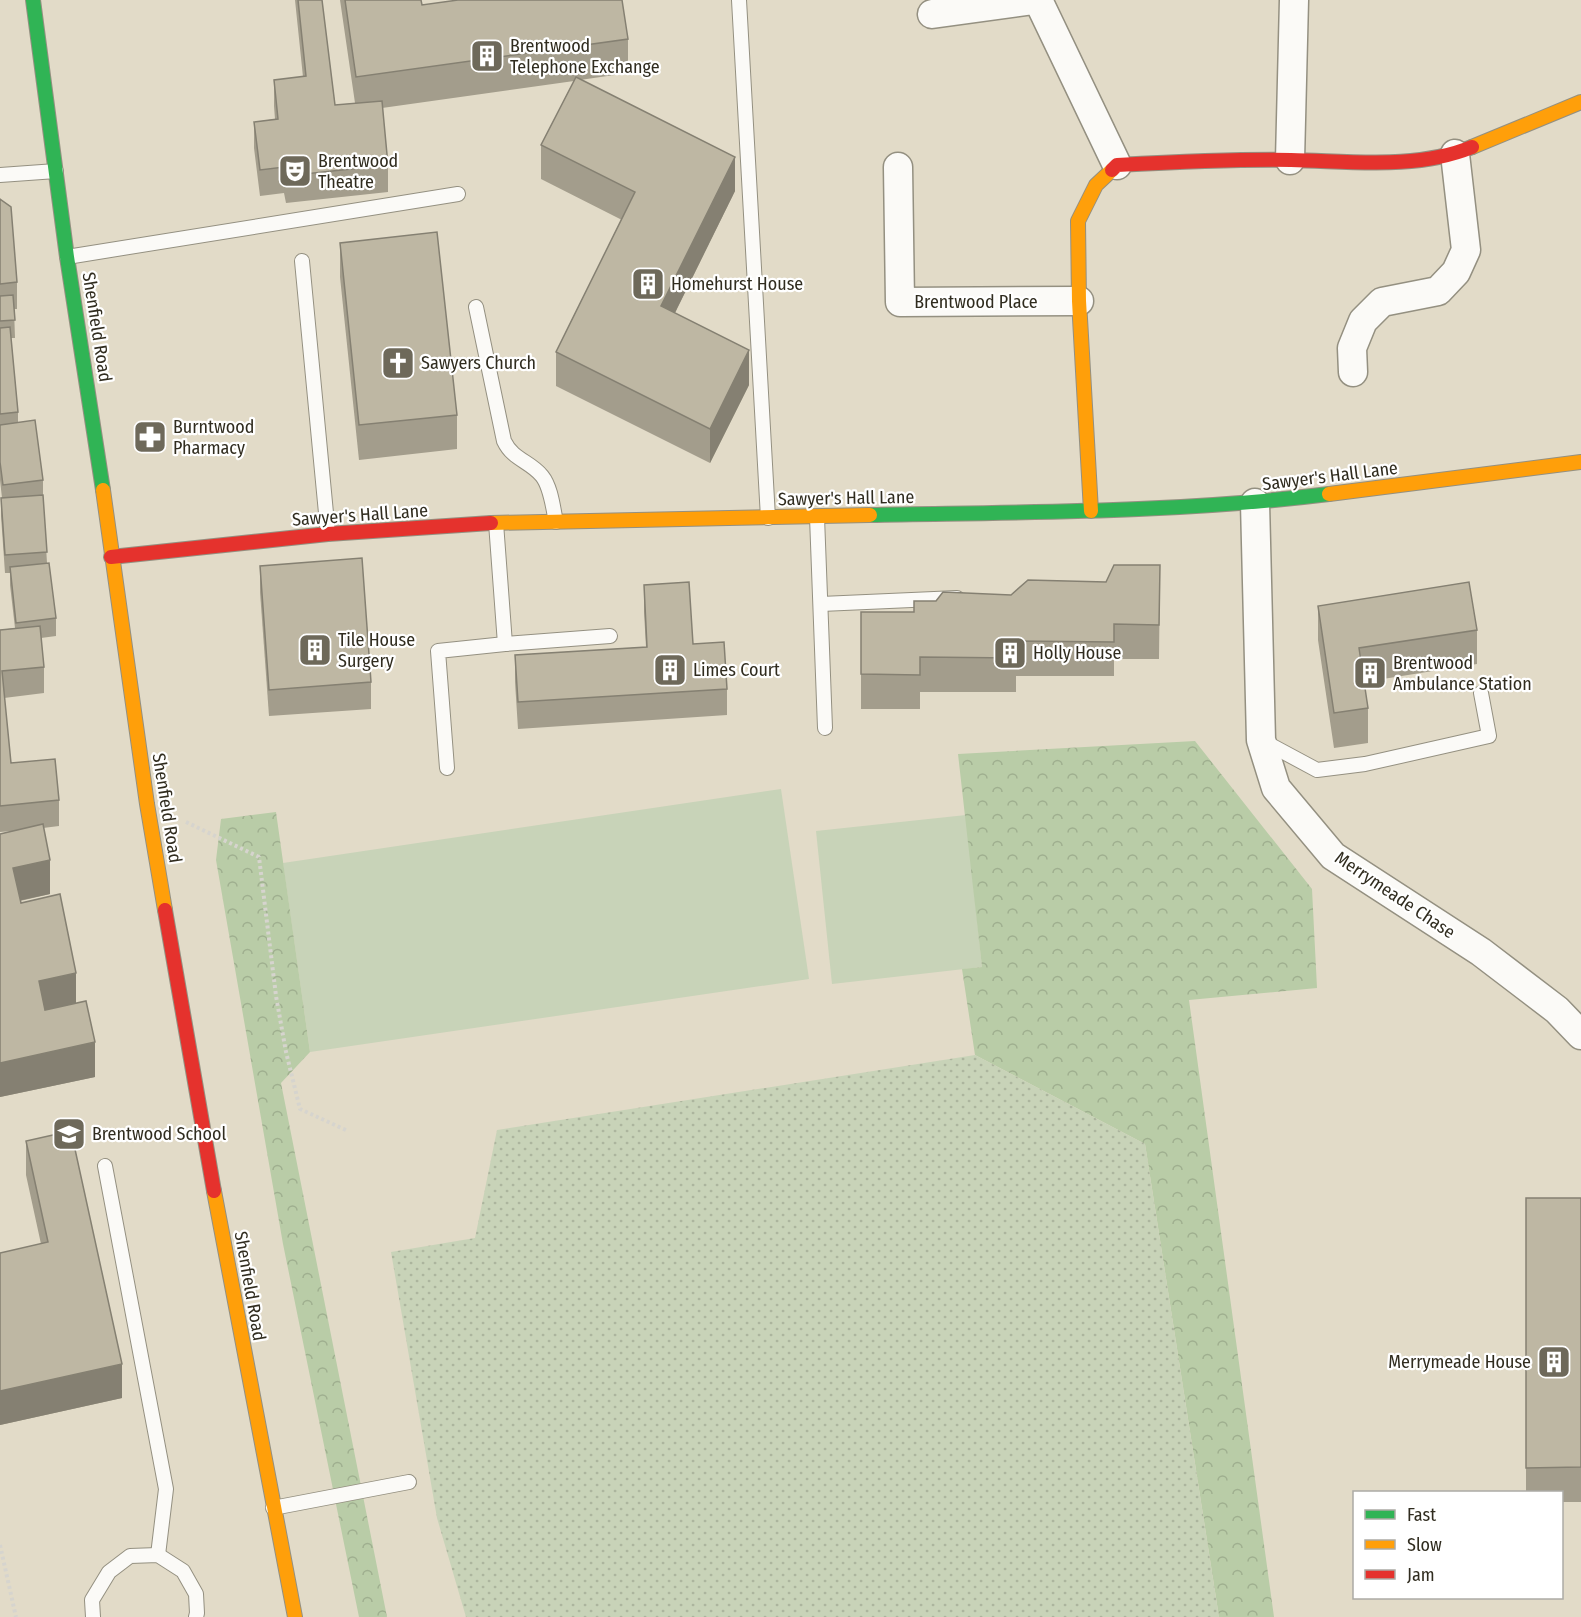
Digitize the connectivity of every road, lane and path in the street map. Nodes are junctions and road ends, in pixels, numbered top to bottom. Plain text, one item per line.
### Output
1 (33, 0) edge
2 (739, 0) edge
3 (1036, 0) edge
4 (1294, 0) edge
5 (932, 14) dead end
6 (1581, 102) edge
7 (1455, 154) junction
8 (1290, 160) junction
9 (1117, 165) junction
10 (898, 167) dead end
11 (56, 171) junction
12 (0, 175) edge
13 (458, 194) dead end
14 (67, 257) junction
15 (302, 261) dead end
16 (1079, 301) junction
17 (476, 307) dead end
18 (1353, 372) dead end
19 (1581, 462) edge
20 (1255, 503) junction
21 (1091, 511) junction
22 (817, 517) junction
23 (768, 518) junction
24 (556, 522) junction
25 (496, 523) junction
26 (328, 534) junction
27 (111, 557) junction
28 (974, 597) edge
29 (821, 604) junction
30 (610, 636) dead end
31 (505, 644) junction
32 (1481, 693) dead end
33 (825, 728) dead end
34 (1261, 740) junction
35 (447, 768) dead end
36 (147, 804) junction
37 (1581, 1035) edge
38 (348, 1131) dead end
39 (105, 1166) dead end
40 (409, 1482) dead end
41 (273, 1508) junction
42 (0, 1545) edge
43 (158, 1555) junction
44 (16, 1617) edge
45 (93, 1617) edge
46 (196, 1617) edge
47 (295, 1617) edge

1 - 11 street, Shenfield Road
2 - 23 lane
3 - 5 street
3 - 9 street
4 - 8 street
6 - 7 street
7 - 8 street
7 - 18 street
8 - 9 street
9 - 16 street
10 - 16 street, Brentwood Place
11 - 12 lane
11 - 14 street, Shenfield Road
13 - 14 lane
14 - 27 street, Shenfield Road
15 - 26 lane
16 - 21 street
17 - 24 lane
19 - 20 street, Sawyer's Hall Lane
20 - 21 street, Sawyer's Hall Lane
20 - 34 street, Merrymeade Chase
21 - 22 street, Sawyer's Hall Lane
22 - 23 street, Sawyer's Hall Lane
22 - 29 lane
23 - 24 street, Sawyer's Hall Lane
24 - 25 street, Sawyer's Hall Lane
25 - 26 street, Sawyer's Hall Lane
25 - 31 lane
26 - 27 street, Sawyer's Hall Lane
27 - 36 street, Shenfield Road
28 - 29 lane
29 - 33 lane
30 - 31 lane
31 - 35 lane
32 - 34 lane
34 - 37 street, Merrymeade Chase
36 - 38 path
36 - 41 street, Shenfield Road
39 - 43 lane
40 - 41 lane
41 - 47 street, Shenfield Road
42 - 44 path
43 - 45 lane
43 - 46 lane

